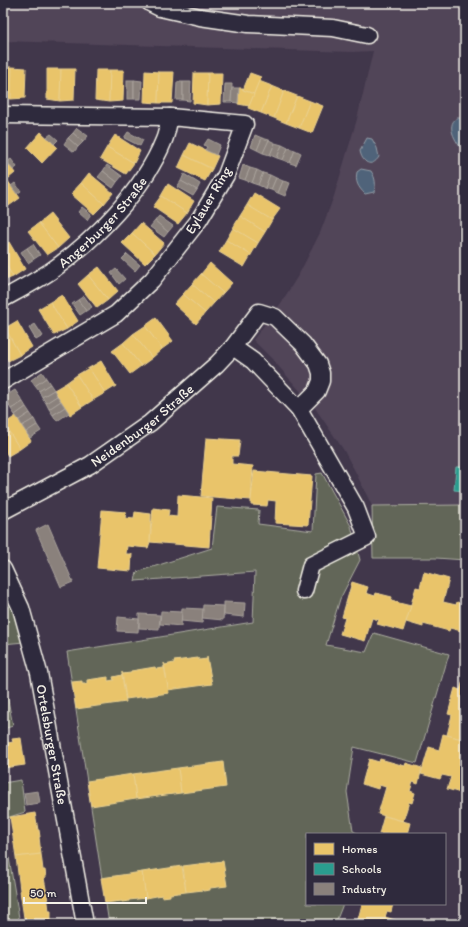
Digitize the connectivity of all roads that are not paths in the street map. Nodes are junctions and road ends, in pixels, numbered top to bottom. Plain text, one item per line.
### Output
1 (150, 3) edge
2 (367, 35) dead end
3 (3, 115) edge
4 (170, 117) junction
5 (3, 299) edge
6 (233, 347) junction
7 (3, 381) edge
8 (299, 409) junction
9 (3, 511) edge
10 (3, 569) edge
11 (304, 591) dead end
12 (85, 924) edge

1 - 2 street
3 - 4 street, Eylauer Ring
4 - 5 street, Angerburger Straße
4 - 7 street, Eylauer Ring
6 - 8 street
6 - 8 street, Neidenburger Straße
6 - 9 street, Neidenburger Straße
8 - 11 street
10 - 12 street, Ortelsburger Straße

